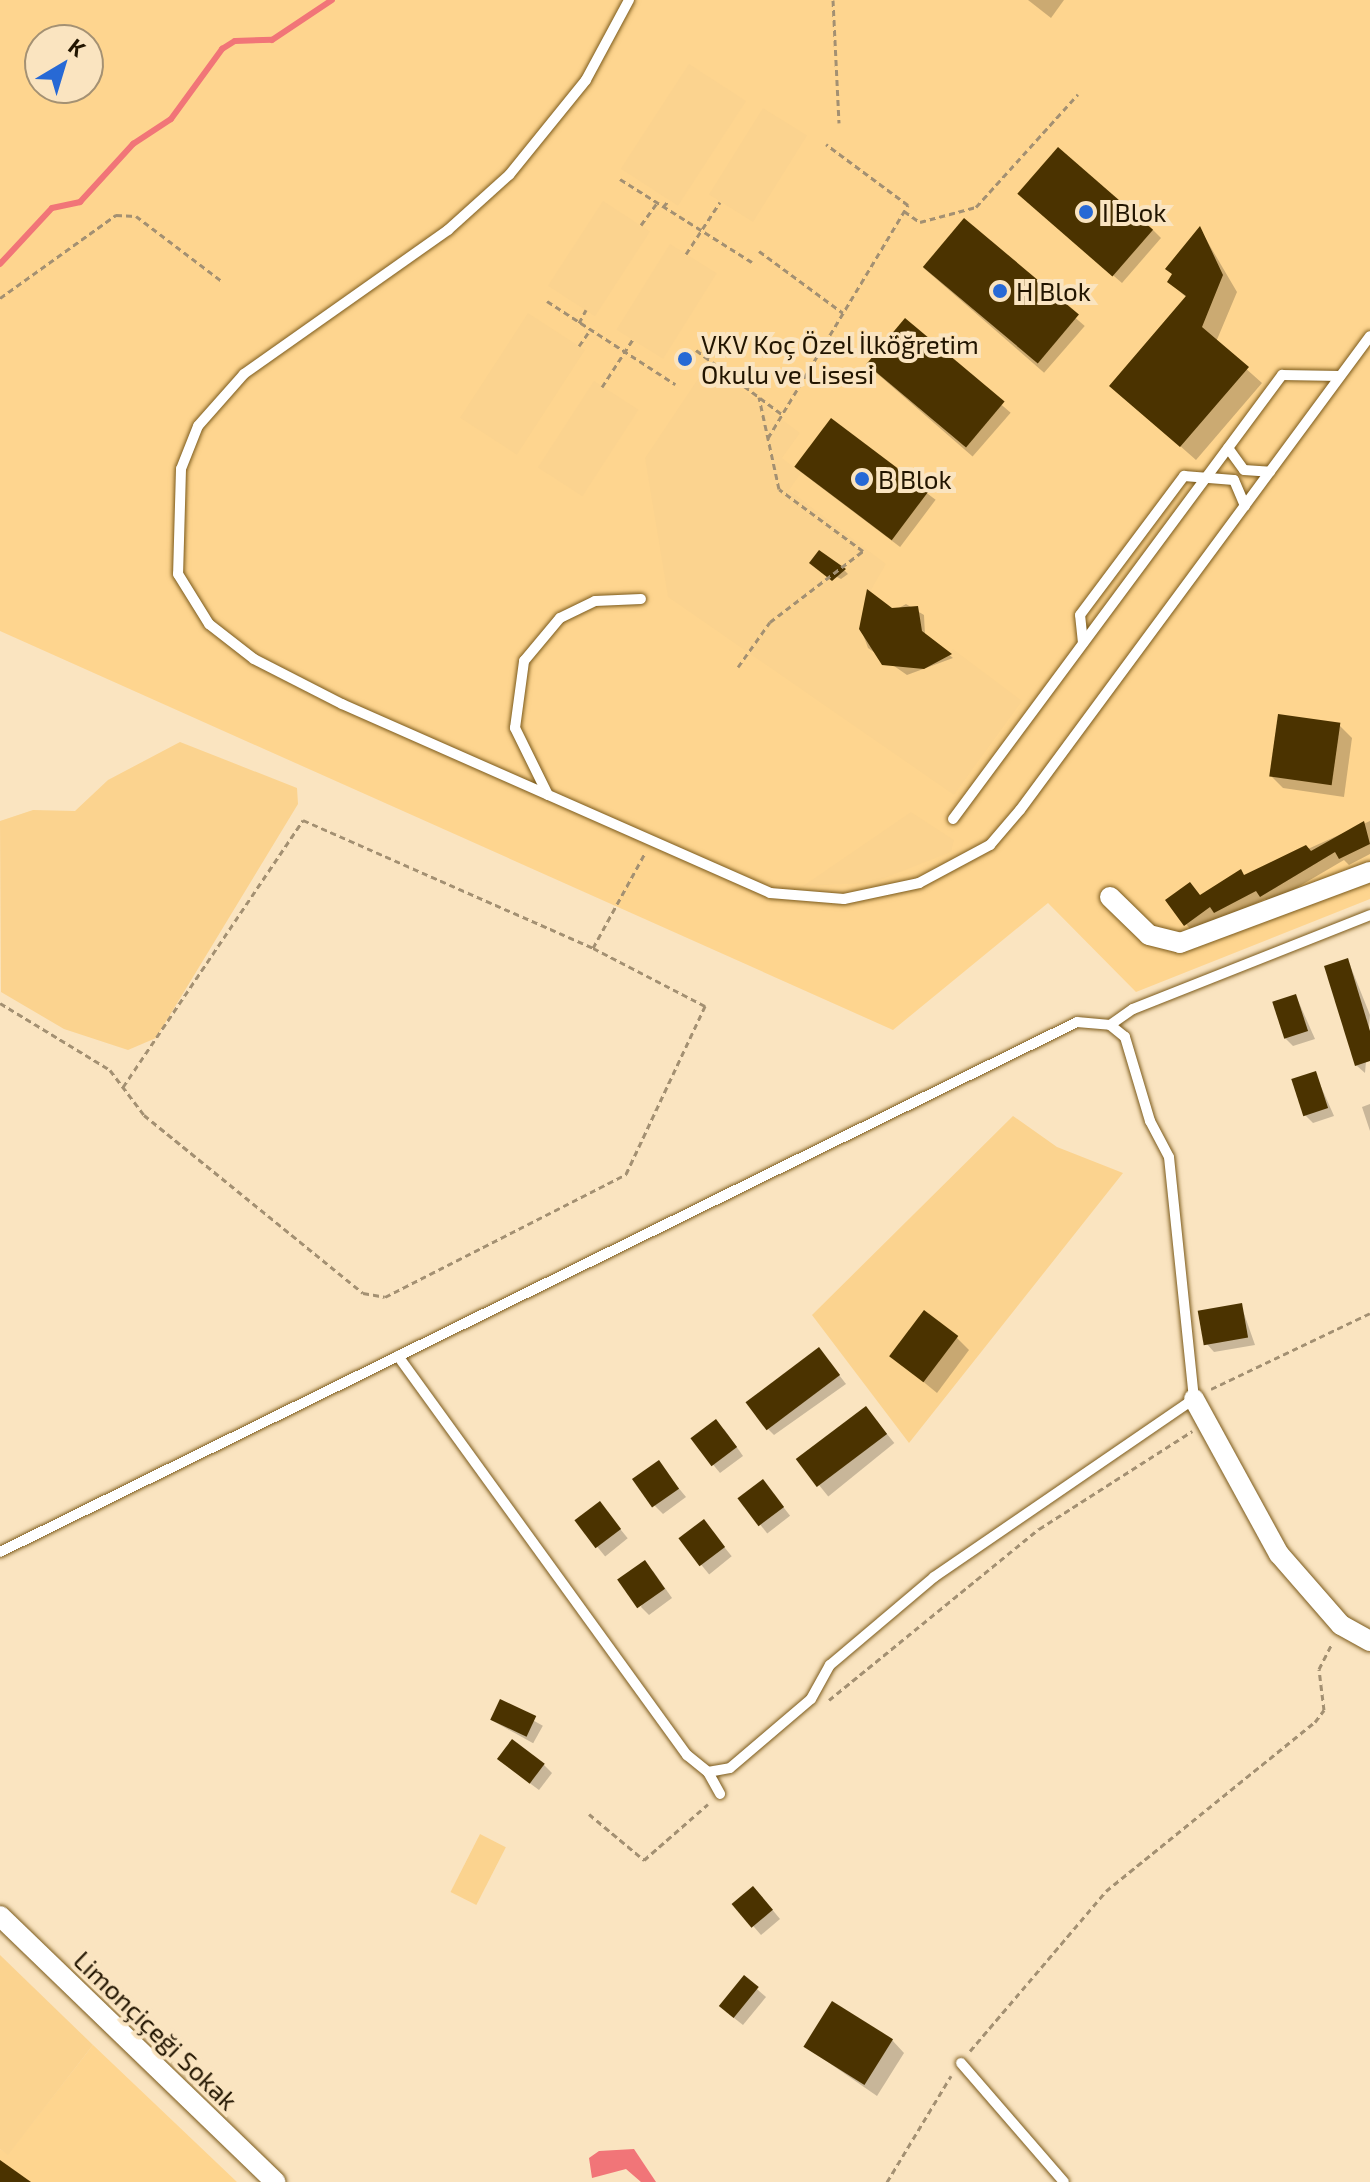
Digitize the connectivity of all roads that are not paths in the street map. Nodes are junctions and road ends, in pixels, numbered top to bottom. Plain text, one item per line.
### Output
1 (629, 0) edge
2 (1370, 336) edge
3 (1340, 376) junction
4 (1228, 448) junction
5 (1270, 472) junction
6 (1209, 474) junction
7 (1245, 506) junction
8 (641, 599) dead end
9 (1083, 643) junction
10 (548, 795) junction
11 (953, 819) dead end
12 (1370, 872) edge
13 (1110, 897) dead end
14 (1370, 915) edge
15 (1110, 1025) junction
16 (398, 1356) junction
17 (1194, 1399) junction
18 (0, 1552) edge
19 (1370, 1641) edge
20 (708, 1772) junction
21 (720, 1794) road end
22 (0, 1916) edge
23 (961, 2063) road end
24 (275, 2182) edge
25 (1064, 2182) edge

1 - 10 lane
2 - 3 lane
3 - 4 lane
3 - 5 lane
4 - 5 lane
4 - 6 lane
5 - 7 lane
6 - 7 lane
6 - 9 lane
6 - 9 lane
7 - 10 lane
8 - 10 lane
9 - 11 lane
12 - 13 street
14 - 15 lane
15 - 16 lane
15 - 17 lane
16 - 18 lane
16 - 20 lane
17 - 19 street
17 - 20 lane
20 - 21 lane
22 - 24 street, Limonçiçeği Sokak
23 - 25 lane

